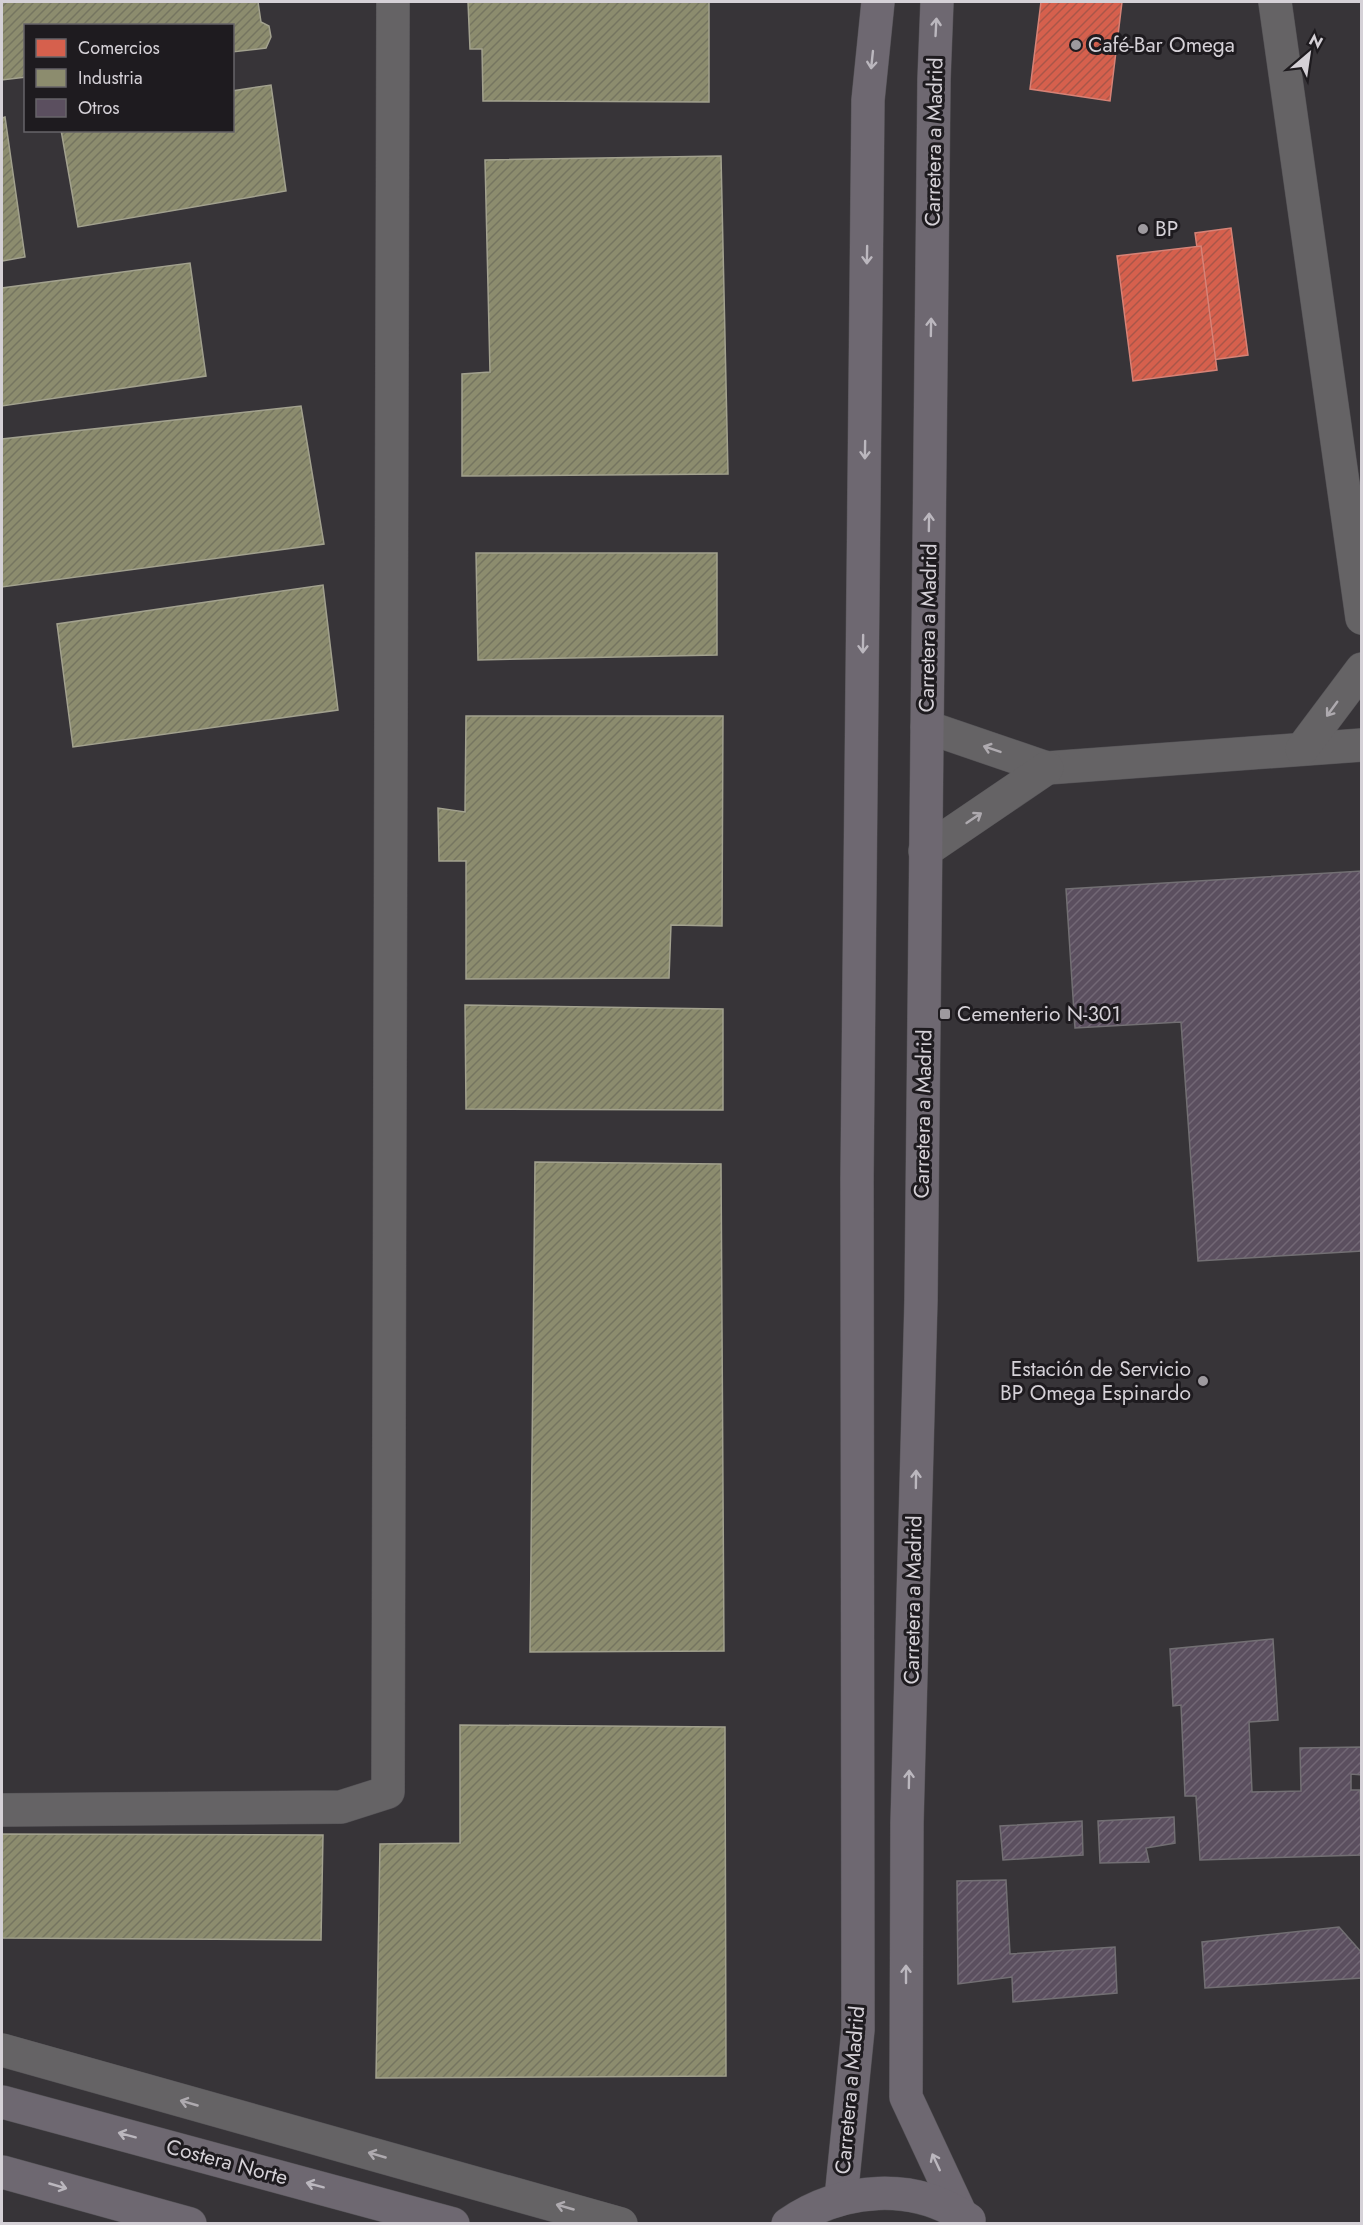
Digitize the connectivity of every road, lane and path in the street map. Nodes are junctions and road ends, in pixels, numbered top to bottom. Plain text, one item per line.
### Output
1 (393, 2) edge
2 (878, 2) edge
3 (937, 2) edge
4 (1275, 2) edge
5 (1362, 618) edge
6 (1362, 669) edge
7 (927, 727) junction
8 (1362, 745) edge
9 (1302, 750) junction
10 (1047, 768) junction
11 (925, 852) junction
12 (2, 1810) edge
13 (2, 2050) edge
14 (2, 2102) edge
15 (2, 2172) edge
16 (841, 2198) junction
17 (967, 2219) edge
18 (190, 2223) edge
19 (453, 2223) edge
20 (621, 2223) edge
21 (788, 2223) edge

1 - 12 street
2 -> 16 main road, Carretera a Madrid
7 -> 3 main road, Carretera a Madrid
4 - 5 street
6 -> 9 street
10 -> 7 street
7 - 11 main road, Carretera a Madrid
8 - 9 street
9 - 10 street
11 -> 10 street
17 -> 11 main road, Carretera a Madrid
20 -> 13 street
19 -> 14 main road, Costera Norte
15 -> 18 main road
16 - 17 main road
16 - 21 main road

